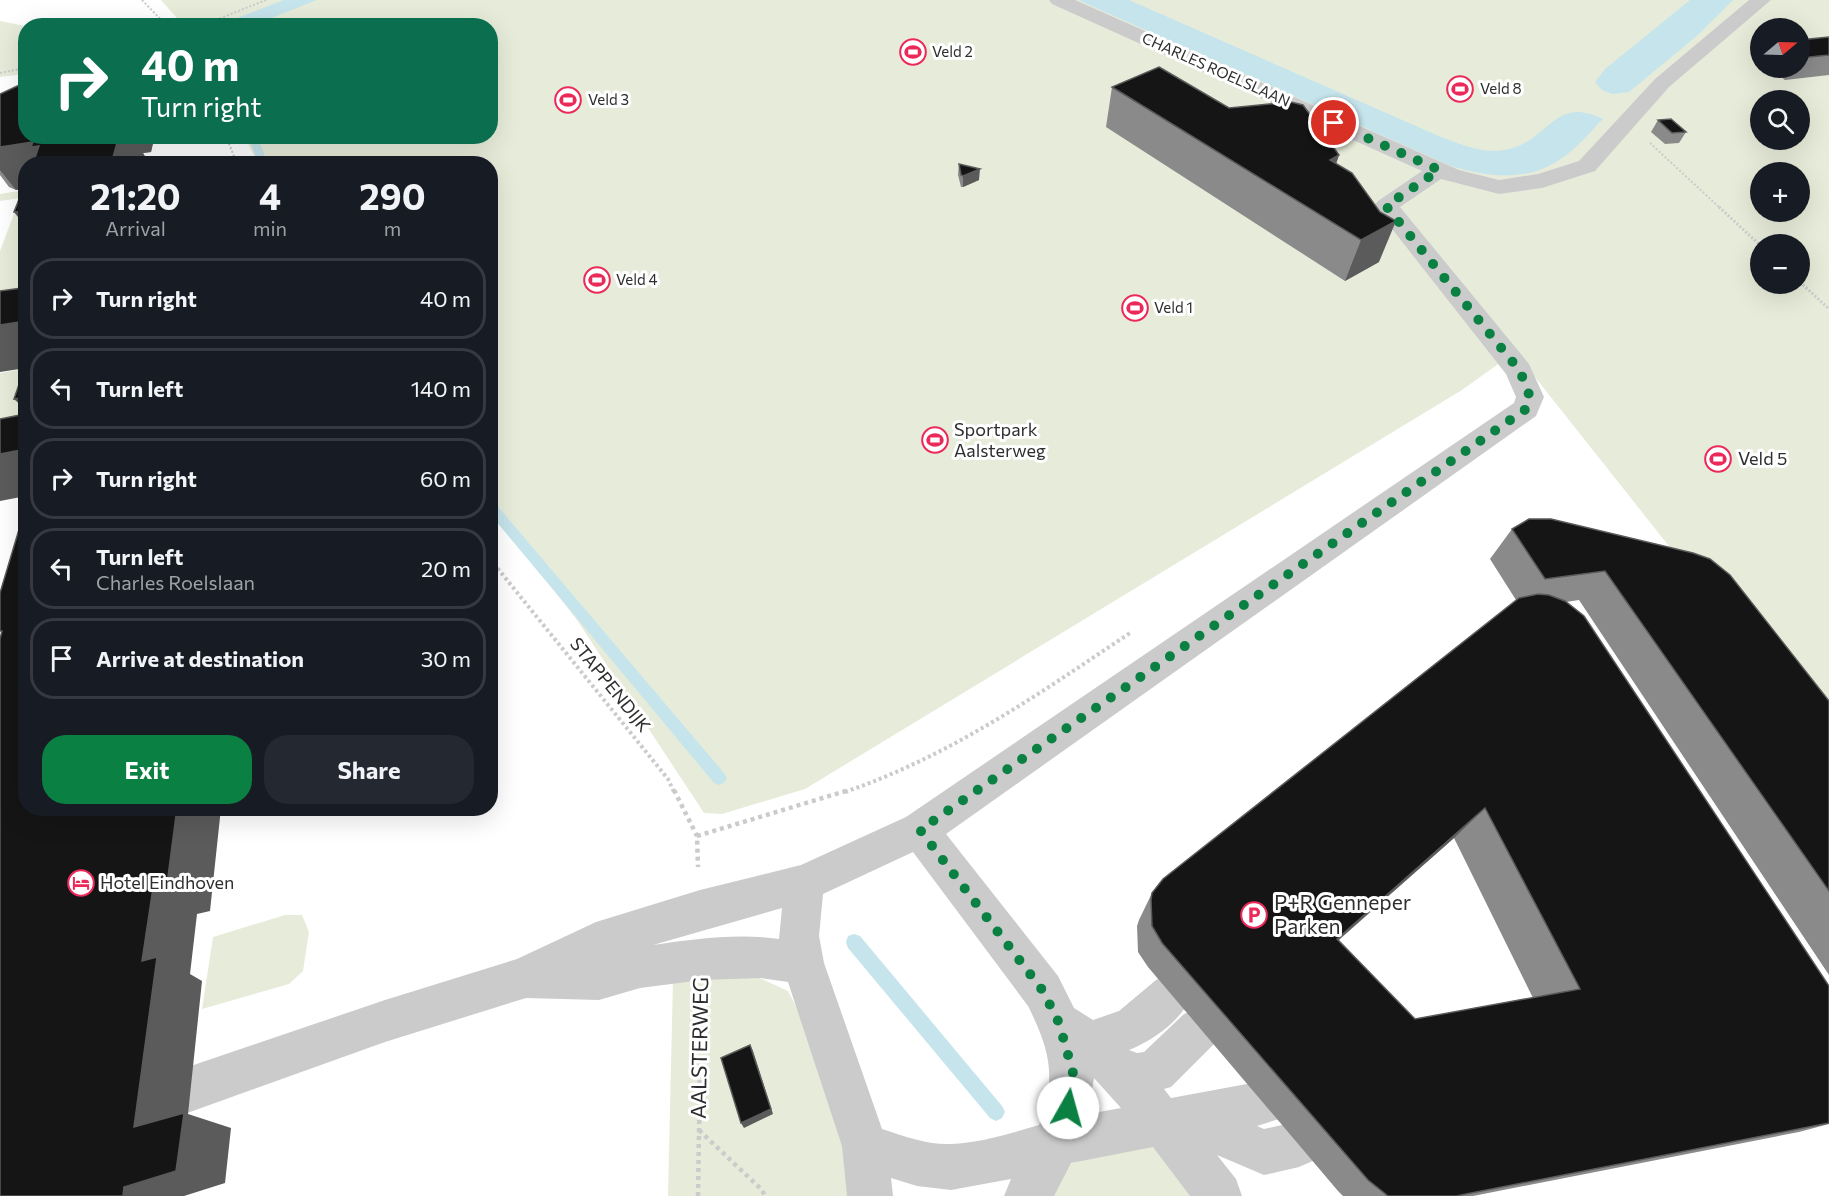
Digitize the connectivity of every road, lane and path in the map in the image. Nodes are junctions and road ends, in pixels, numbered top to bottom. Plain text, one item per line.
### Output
1 (142, 0) edge
2 (266, 0) edge
3 (1059, 0) edge
4 (1761, 0) edge
5 (159, 18) edge
6 (221, 18) edge
7 (18, 70) edge
8 (0, 73) edge
9 (1627, 122) junction
10 (1439, 170) junction
11 (1750, 236) edge
12 (1810, 291) edge
13 (1829, 309) edge
14 (498, 569) edge
15 (1140, 626) dead end
16 (920, 830) junction
17 (804, 883) junction
18 (702, 959) junction
19 (803, 963) junction
20 (523, 978) junction
21 (1171, 995) dead end
22 (1200, 1029) dead end
23 (1089, 1045) junction
24 (1263, 1103) dead end
25 (112, 1112) edge
26 (1180, 1118) junction
27 (699, 1130) junction
28 (1055, 1143) junction
29 (1299, 1144) dead end
30 (865, 1146) junction
31 (698, 1196) edge
32 (765, 1196) edge
33 (870, 1196) edge
34 (1027, 1196) edge
35 (1219, 1196) edge

1 - 5 path
2 - 6 path
3 - 10 street, CHARLES ROELSLAAN
4 - 9 street, CHARLES ROELSLAAN
7 - 8 path
9 - 10 street, CHARLES ROELSLAAN
9 - 11 path
10 - 16 street
12 - 13 path
14 - 15 path, STAPPENDIJK
16 - 17 street
16 - 23 street
17 - 19 street
17 - 20 street
18 - 19 street, AALSTERWEG
18 - 20 street
18 - 27 path, AALSTERWEG
19 - 30 street
20 - 25 street
21 - 23 street
22 - 23 street
23 - 26 street
23 - 28 street
24 - 26 street
26 - 28 street
26 - 29 street
26 - 35 street
27 - 31 path, AALSTERWEG
27 - 32 path, AALSTERWEG
28 - 30 street
28 - 34 street
30 - 33 street

